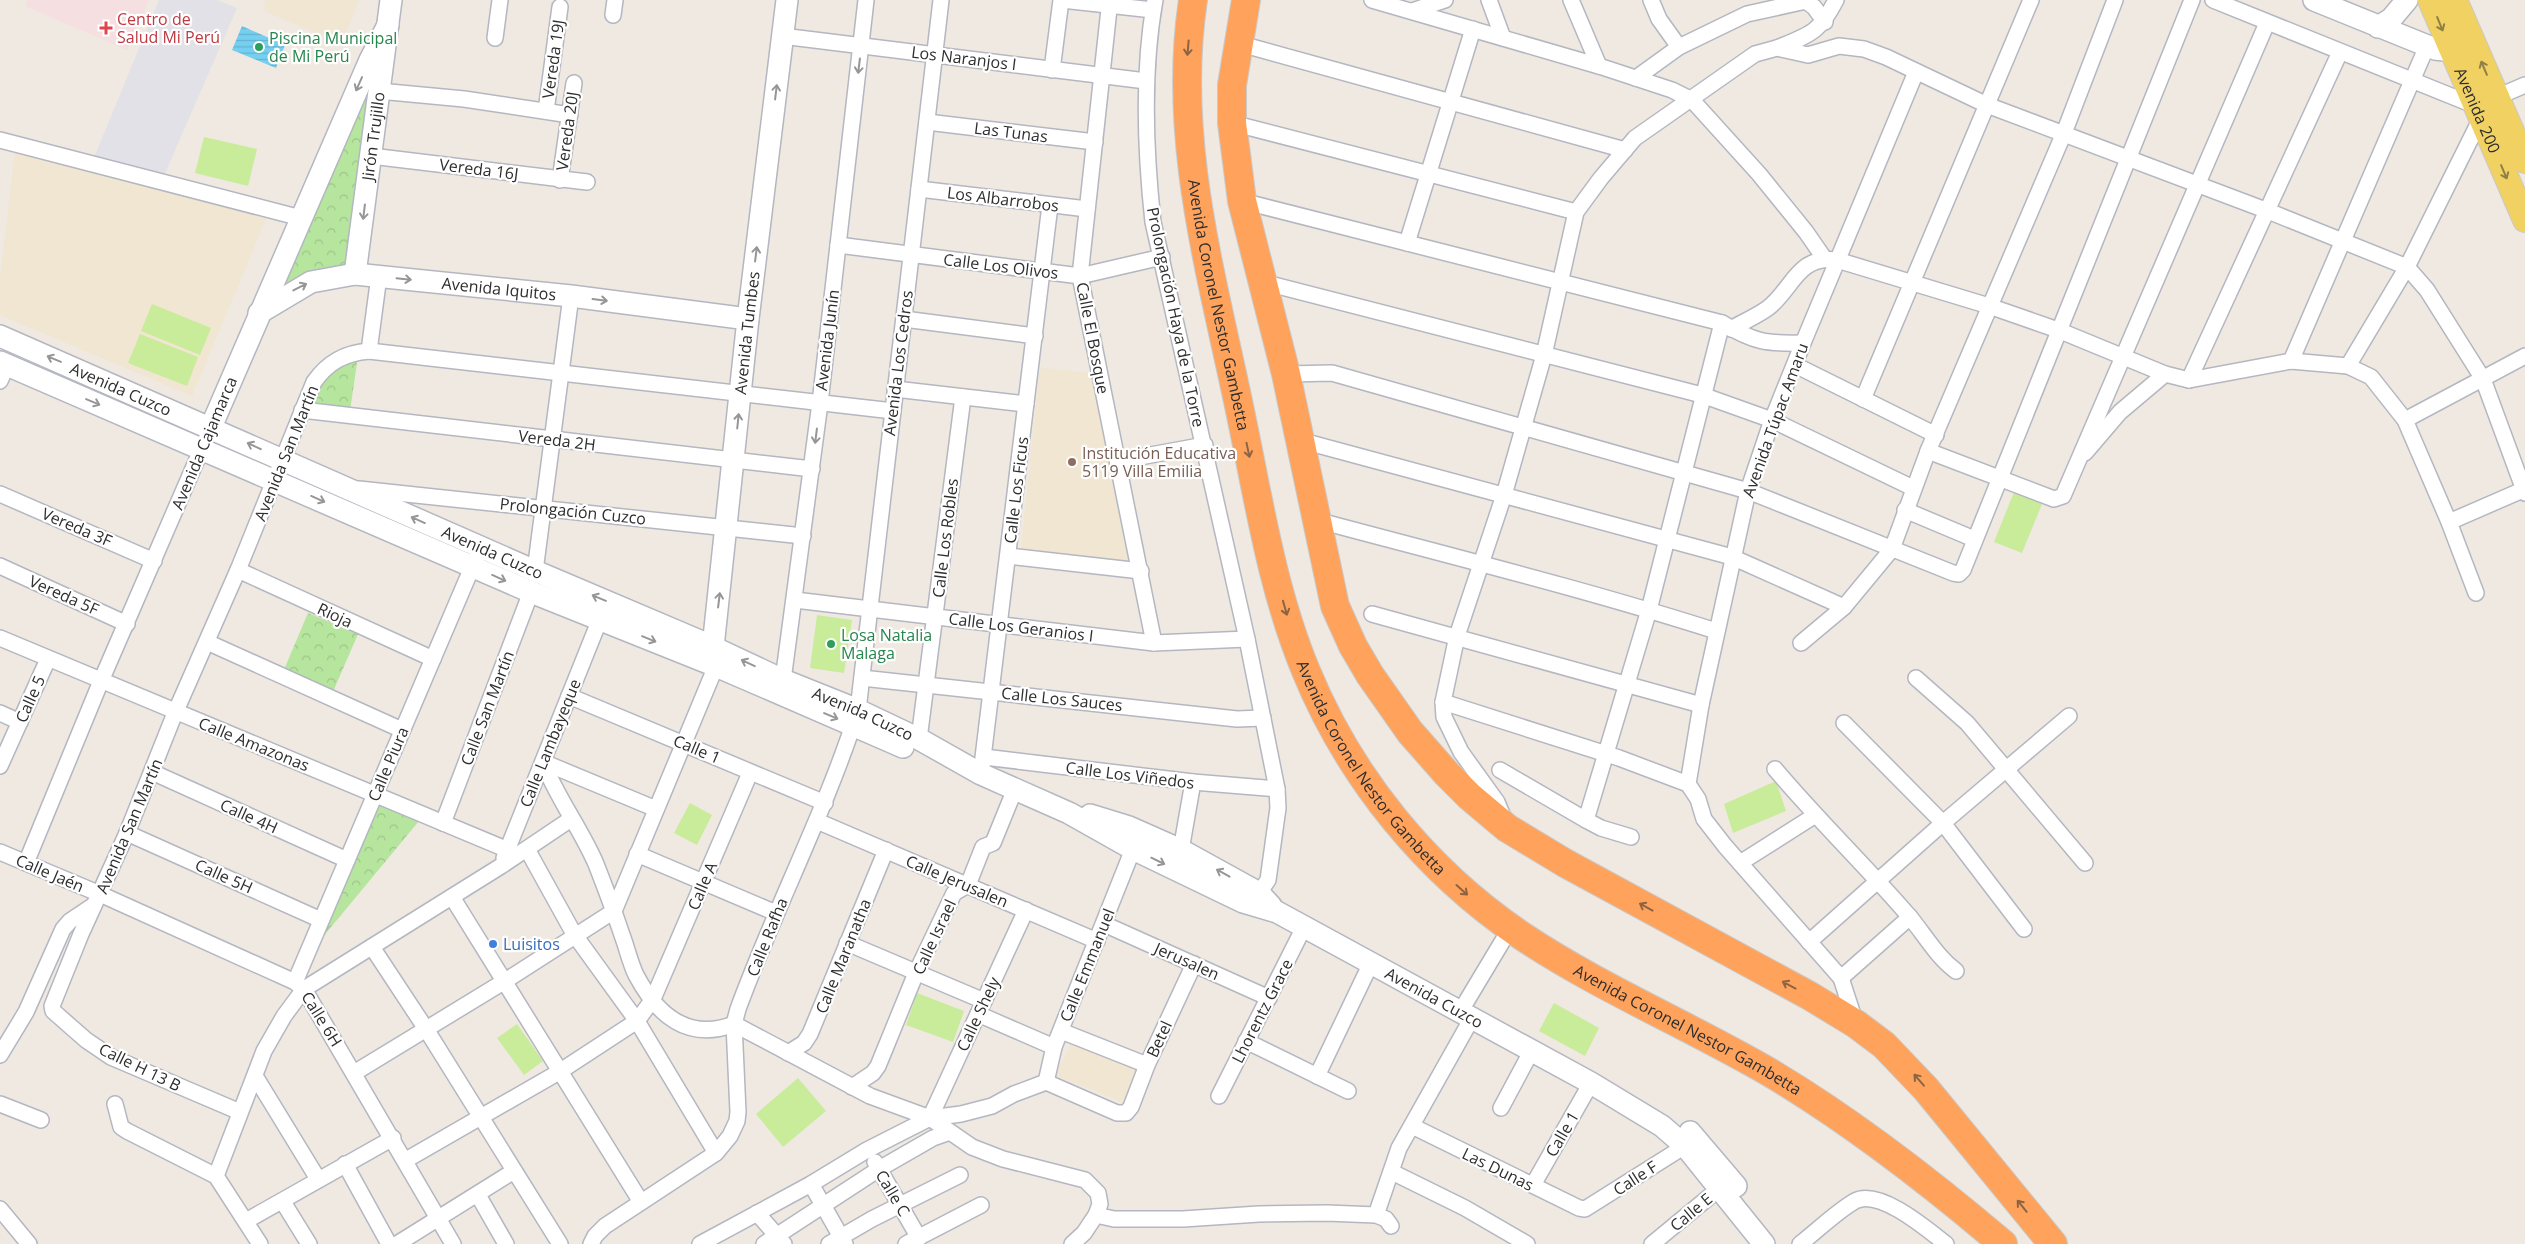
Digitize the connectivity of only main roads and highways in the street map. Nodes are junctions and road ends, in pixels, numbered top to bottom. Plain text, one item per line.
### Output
1 (1193, 0) edge
2 (1246, 0) edge
3 (2430, 0) edge
4 (2455, 0) edge
5 (2485, 107) junction
6 (2525, 161) edge
7 (2525, 220) edge
8 (2003, 1244) edge
9 (2053, 1244) edge

1 -> 8 highway, Avenida Coronel Nestor Gambetta
9 -> 2 highway
3 -> 5 main road, Avenida 200
5 -> 4 main road, Avenida 200
5 - 6 main road, Avenida 200
5 -> 7 main road, Avenida 200

